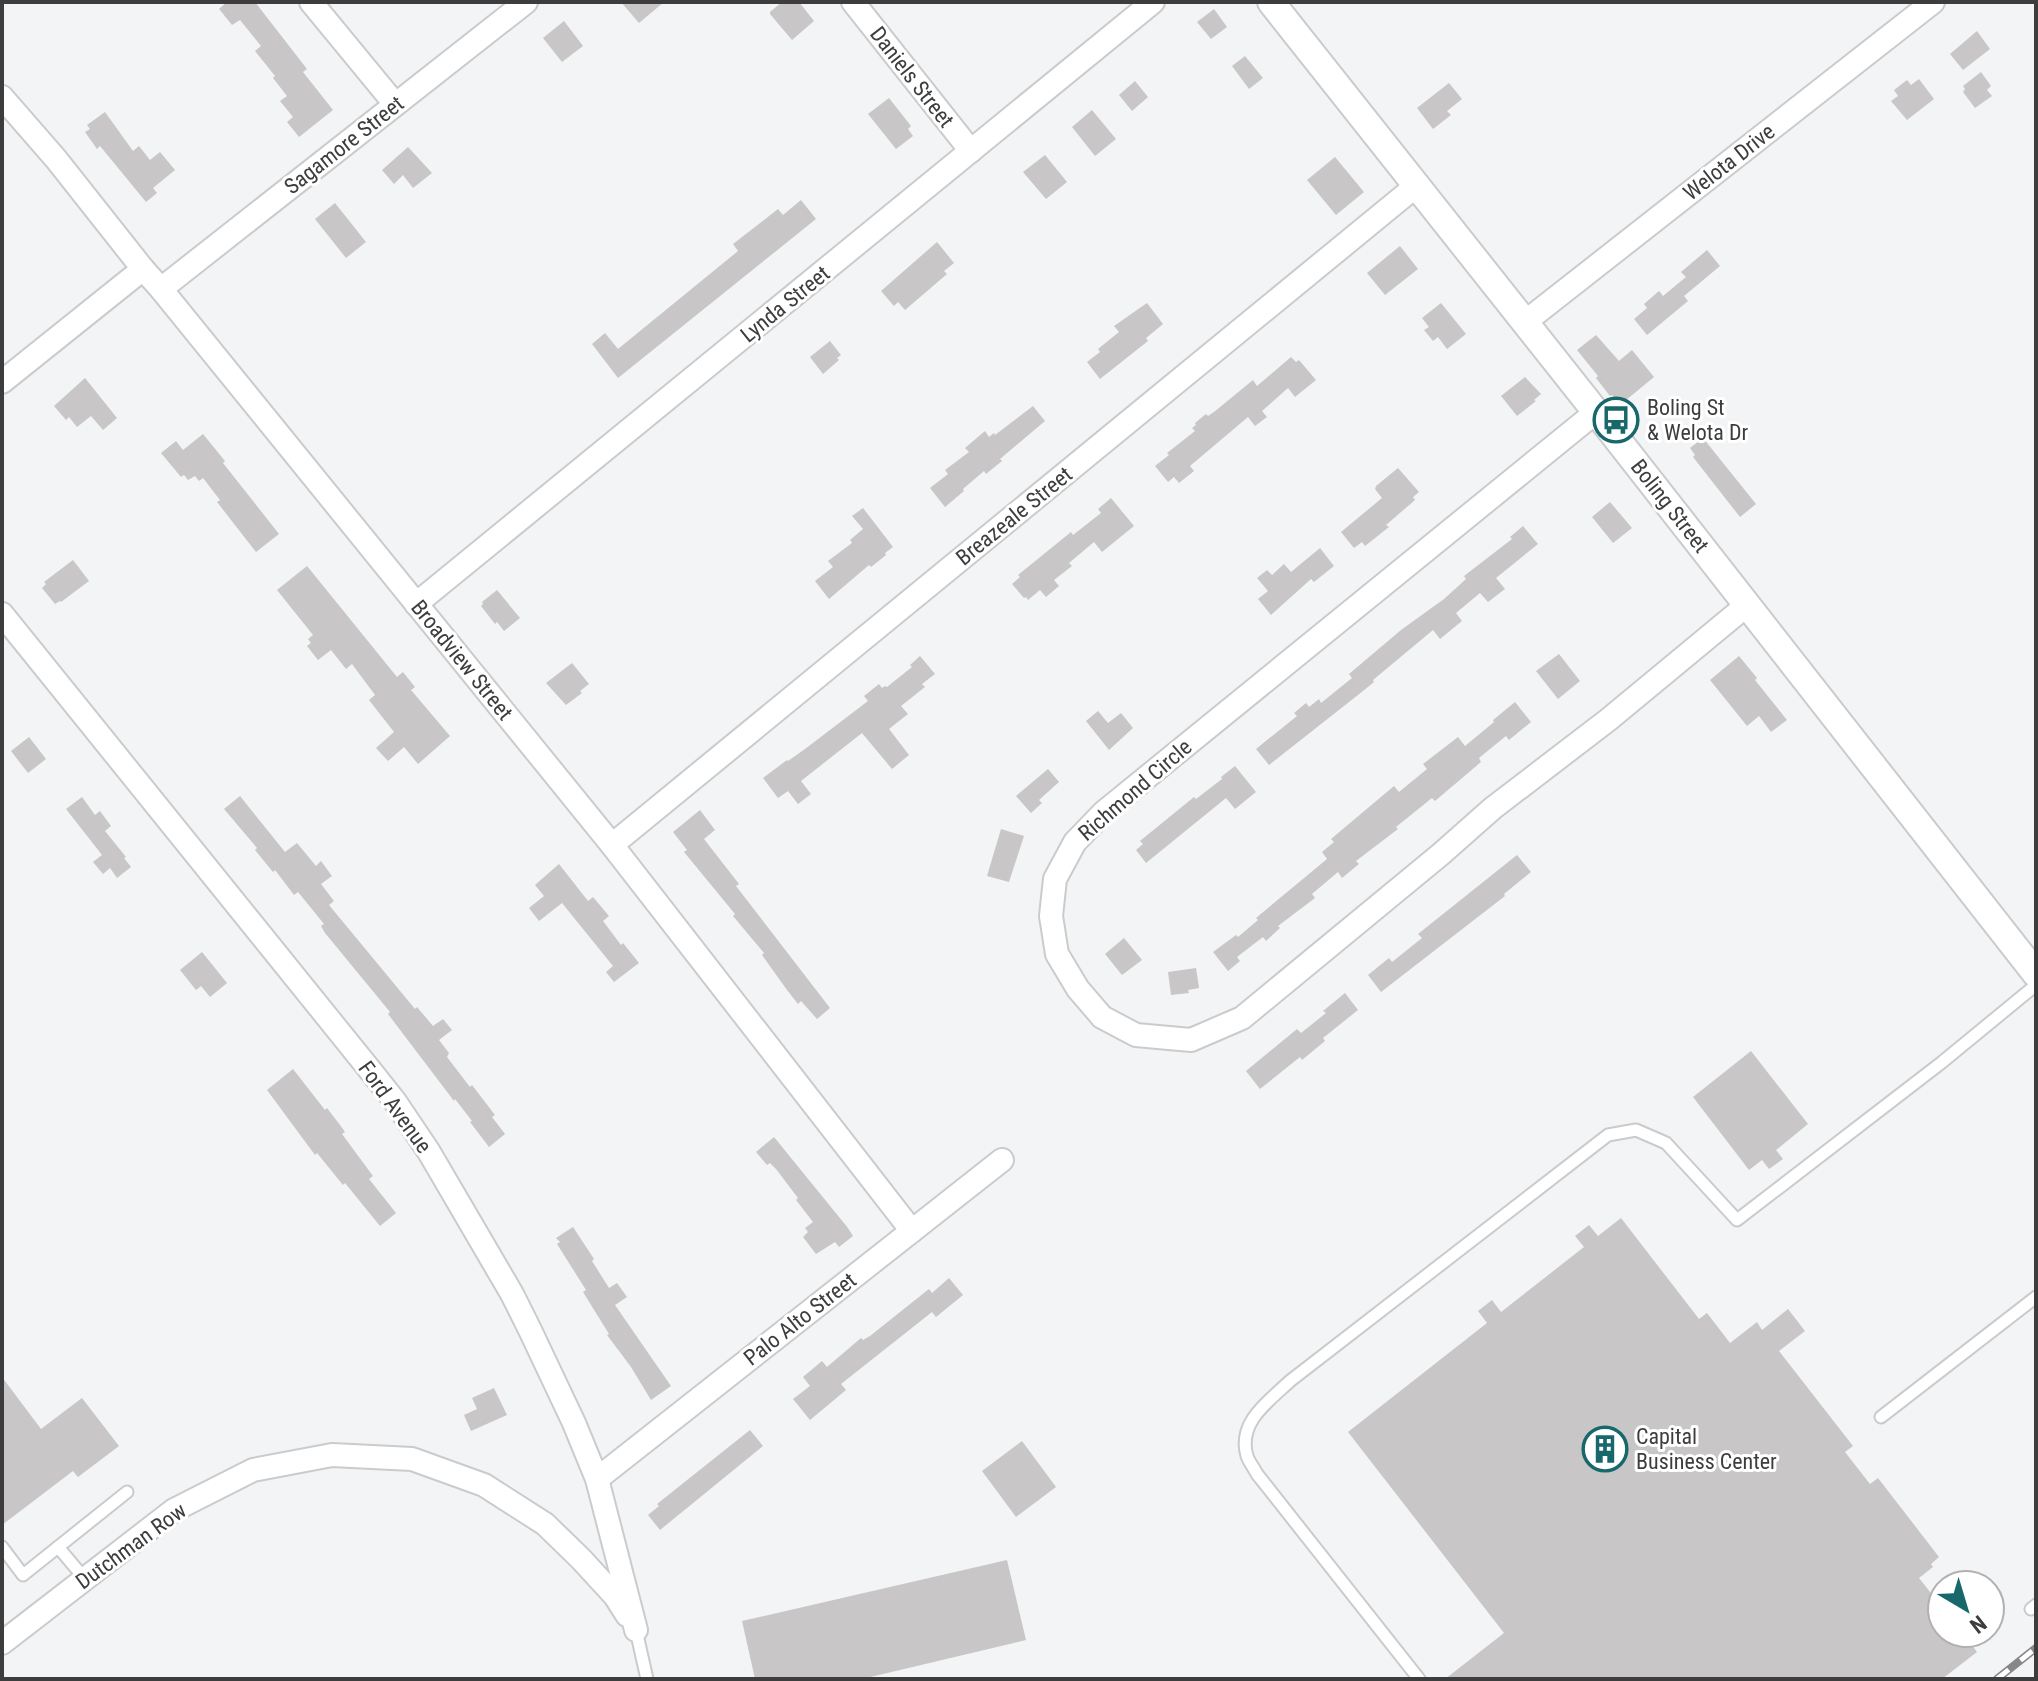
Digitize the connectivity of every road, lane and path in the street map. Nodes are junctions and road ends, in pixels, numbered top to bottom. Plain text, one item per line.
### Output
1 (311, 2) edge
2 (526, 2) edge
3 (853, 2) edge
4 (1153, 2) edge
5 (1271, 2) edge
6 (1933, 2) edge
7 (2, 97) edge
8 (395, 104) junction
9 (971, 151) junction
10 (1416, 186) junction
11 (143, 269) junction
12 (161, 289) junction
13 (1525, 322) junction
14 (2, 382) edge
15 (1596, 412) junction
16 (416, 604) junction
17 (1747, 605) junction
18 (2, 614) edge
19 (612, 845) junction
20 (2036, 974) edge
21 (2036, 985) edge
22 (1002, 1160) dead end
23 (912, 1231) junction
24 (2036, 1297) edge
25 (1881, 1417) dead end
26 (597, 1479) junction
27 (127, 1492) dead end
28 (2, 1547) edge
29 (58, 1547) junction
30 (85, 1579) junction
31 (636, 1630) junction
32 (2, 1643) edge
33 (647, 1679) edge
34 (1419, 1679) edge

1 - 8 street
2 - 8 street, Sagamore Street
3 - 9 street, Daniels Street
4 - 9 street, Lynda Street
5 - 10 street, Boling Street
6 - 13 street, Welota Drive
7 - 11 street, Broadview Street
8 - 12 street, Sagamore Street
9 - 16 street, Lynda Street
10 - 13 street, Boling Street
10 - 19 street, Breazeale Street
11 - 12 street, Broadview Street
11 - 14 street
12 - 16 street, Broadview Street
13 - 15 street, Boling Street
15 - 17 street, Boling Street
15 - 17 street, Richmond Circle
16 - 19 street, Broadview Street
17 - 20 street, Boling Street
18 - 26 street, Ford Avenue
19 - 23 street, Broadview Street
21 - 34 lane
22 - 23 street, Palo Alto Street
23 - 26 street, Palo Alto Street
24 - 25 lane
26 - 31 street, Ford Avenue
27 - 29 lane
28 - 29 lane
29 - 30 lane
30 - 31 street, Dutchman Row
30 - 32 street, Dutchman Row
31 - 33 lane, Ford Avenue

